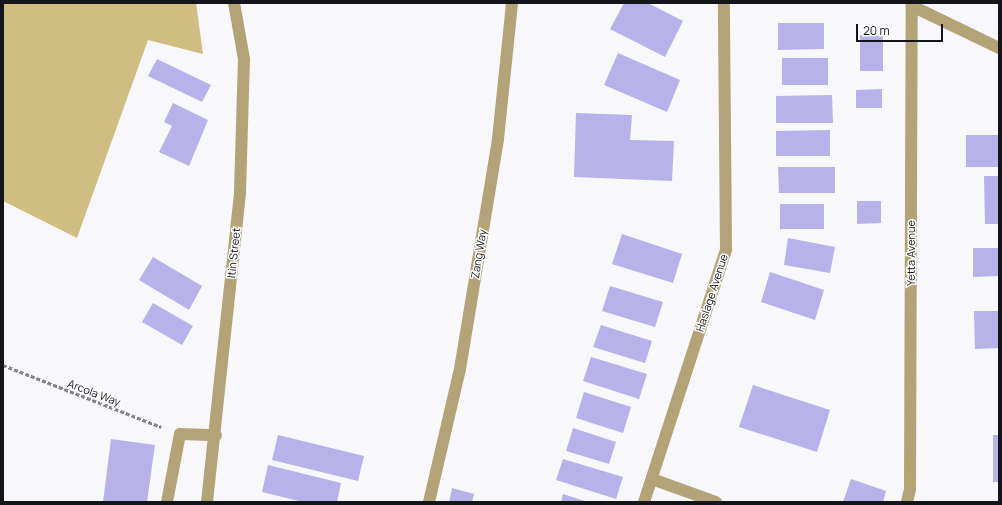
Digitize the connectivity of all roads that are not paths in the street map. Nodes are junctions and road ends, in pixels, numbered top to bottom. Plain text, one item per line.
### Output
1 (234, 3) edge
2 (512, 3) edge
3 (724, 3) edge
4 (912, 4) edge
5 (999, 48) edge
6 (216, 435) junction
7 (652, 479) junction
8 (167, 502) edge
9 (207, 502) edge
10 (429, 502) edge
11 (644, 502) edge
12 (716, 502) edge
13 (907, 502) edge

1 - 6 street, Itin Street
2 - 10 street, Zang Way
3 - 7 street, Haslage Avenue
4 - 5 street
4 - 13 street, Yetta Avenue
6 - 8 street
6 - 9 street, Itin Street
7 - 11 street, Haslage Avenue
7 - 12 street

